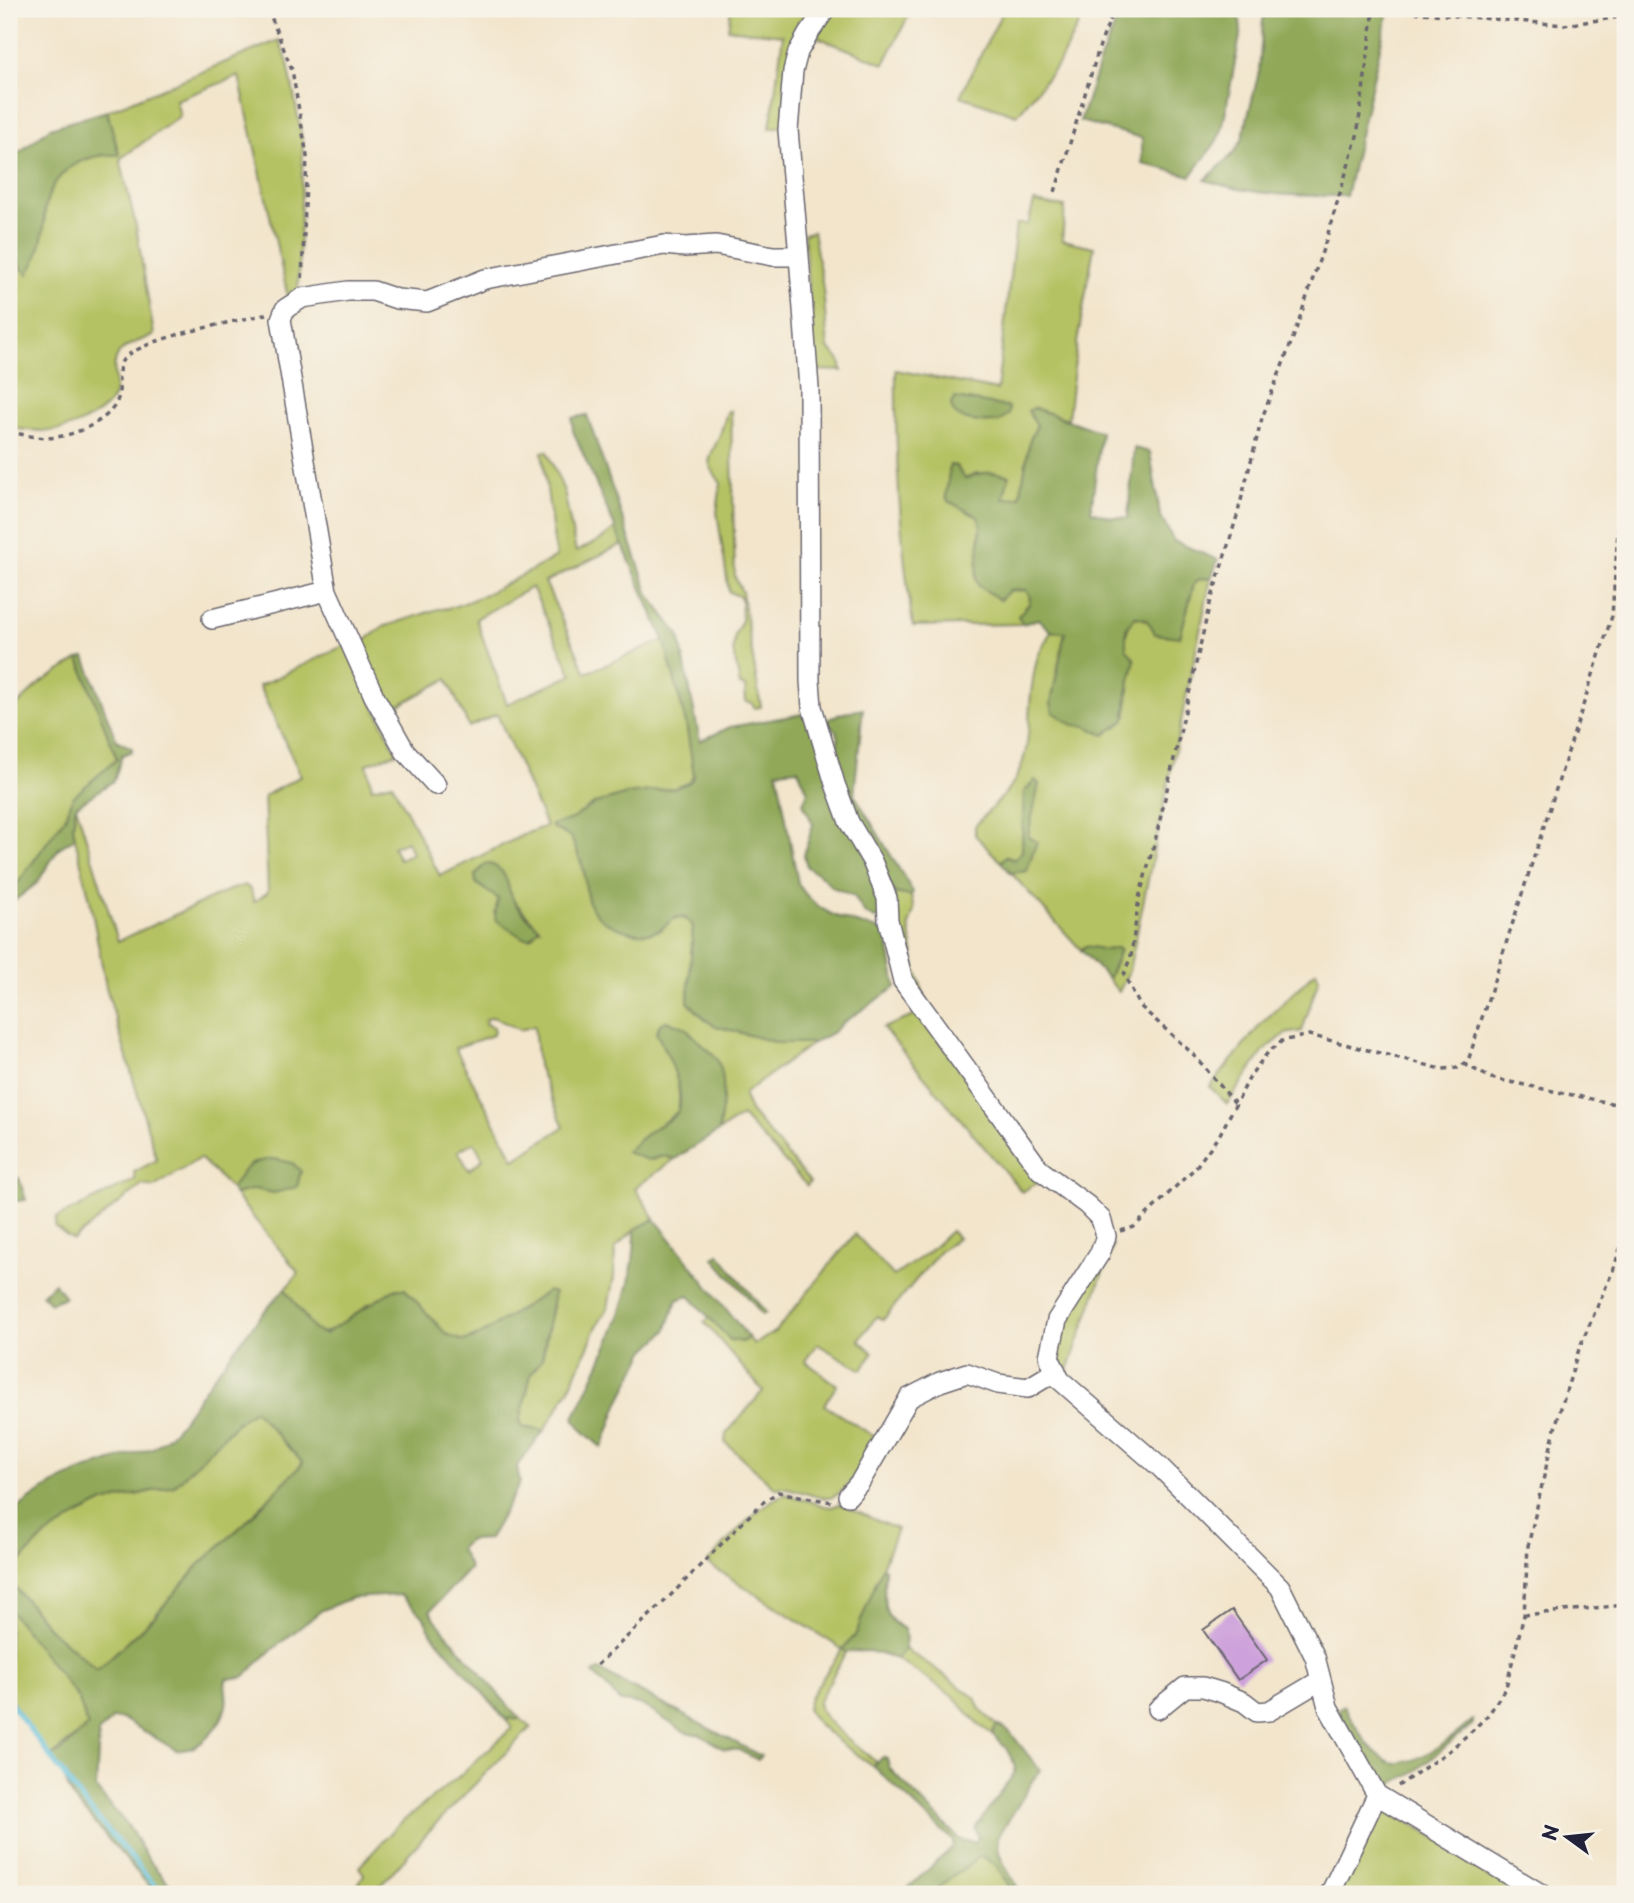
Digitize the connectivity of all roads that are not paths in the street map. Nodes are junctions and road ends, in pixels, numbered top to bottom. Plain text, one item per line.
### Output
1 (826, 9) edge
2 (799, 256) junction
3 (327, 591) junction
4 (212, 619) dead end
5 (436, 785) dead end
6 (1056, 1371) junction
7 (848, 1496) road end
8 (1321, 1680) junction
9 (1157, 1709) dead end
10 (1377, 1795) junction
11 (1330, 1894) edge
12 (1541, 1894) edge

1 - 2 street
2 - 3 street
2 - 6 street
3 - 4 street
3 - 5 street
6 - 7 street
6 - 8 street
8 - 9 street
8 - 10 street
10 - 11 street
10 - 12 street

